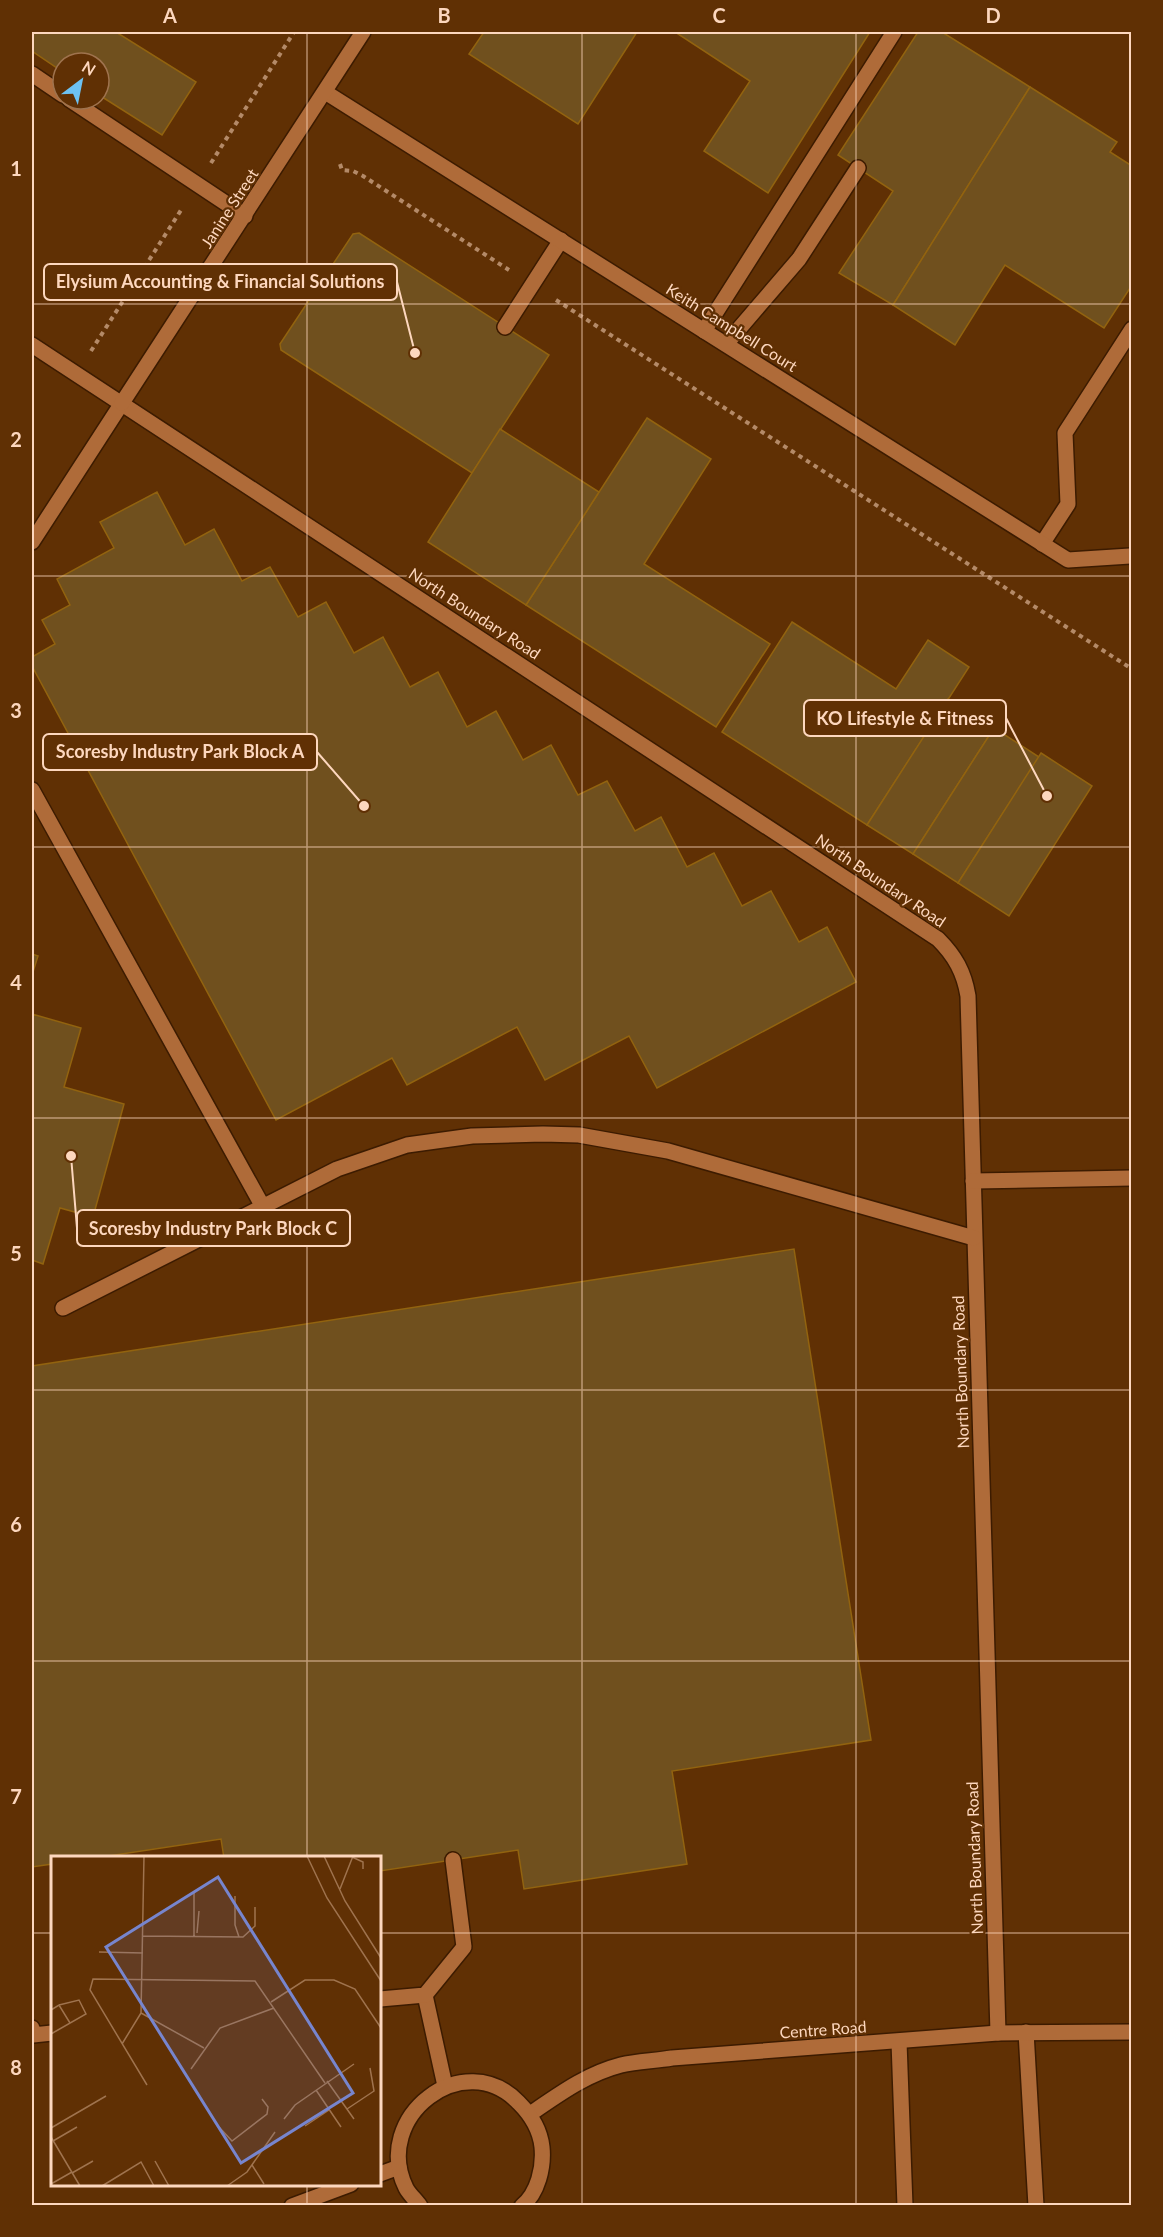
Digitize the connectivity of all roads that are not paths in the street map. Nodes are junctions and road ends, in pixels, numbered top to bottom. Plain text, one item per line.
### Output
1 (363, 32) edge
2 (894, 32) edge
3 (32, 74) edge
4 (51, 87) edge
5 (325, 92) junction
6 (87, 111) edge
7 (858, 168) dead end
8 (245, 216) junction
9 (561, 240) junction
10 (505, 327) dead end
11 (1131, 330) edge
12 (704, 331) junction
13 (726, 344) junction
14 (32, 345) edge
15 (123, 404) junction
16 (32, 542) edge
17 (1042, 543) junction
18 (1131, 555) edge
19 (32, 790) edge
20 (1131, 1178) edge
21 (973, 1181) junction
22 (263, 1207) junction
23 (974, 1238) junction
24 (63, 1308) dead end
25 (453, 1860) dead end
26 (425, 1995) junction
27 (381, 2000) edge
28 (32, 2028) edge
29 (1026, 2032) junction
30 (1131, 2032) edge
31 (51, 2033) edge
32 (998, 2033) junction
33 (899, 2042) junction
34 (445, 2086) junction
35 (530, 2114) junction
36 (399, 2167) junction
37 (381, 2174) edge
38 (345, 2186) edge
39 (292, 2205) edge
40 (420, 2205) edge
41 (522, 2205) edge
42 (905, 2205) edge
43 (1036, 2205) edge

1 - 5 street, Janine Street
2 - 12 street
3 - 4 street
5 - 8 street, Janine Street
5 - 9 street, Keith Campbell Court
6 - 8 street
7 - 13 street
8 - 15 street, Janine Street
9 - 10 street
9 - 12 street, Keith Campbell Court
11 - 17 street
12 - 13 street, Keith Campbell Court
13 - 17 street, Keith Campbell Court
14 - 15 street, North Boundary Road
15 - 16 street, Janine Street
15 - 21 street, North Boundary Road
17 - 18 street, Keith Campbell Court
19 - 22 street
20 - 21 street
21 - 23 street, North Boundary Road
22 - 23 street
22 - 24 street
23 - 32 street, North Boundary Road
25 - 26 street
26 - 27 street
26 - 34 street
28 - 31 street
29 - 30 street, Centre Road
29 - 32 street, Centre Road
29 - 43 street
32 - 33 street, Centre Road
33 - 35 street, Centre Road
33 - 42 street
34 - 35 street
34 - 36 street
35 - 41 street
36 - 37 street
36 - 40 street
38 - 39 street

